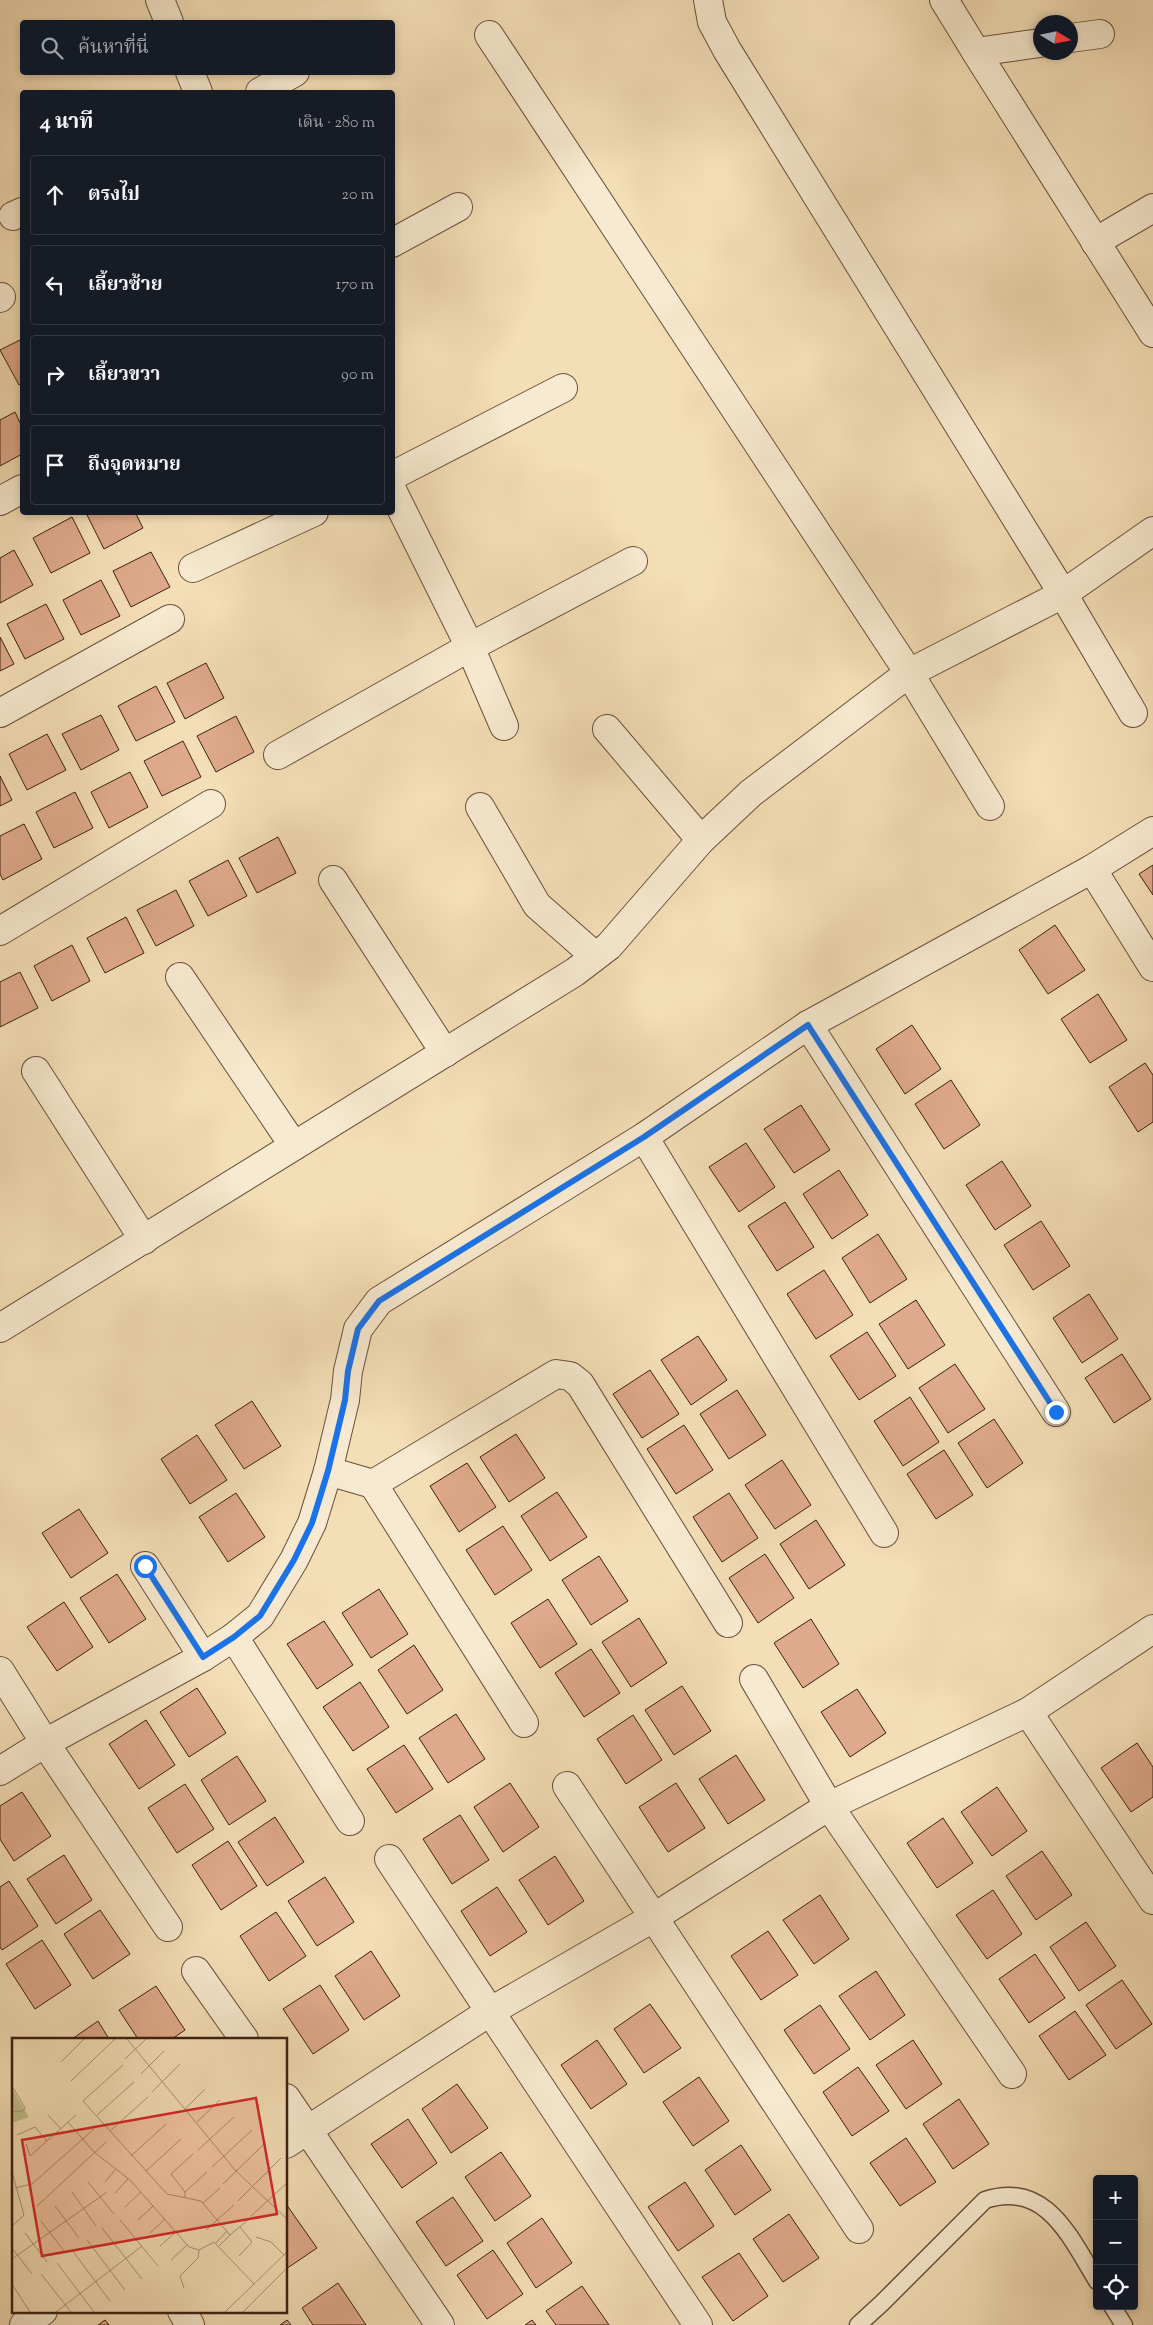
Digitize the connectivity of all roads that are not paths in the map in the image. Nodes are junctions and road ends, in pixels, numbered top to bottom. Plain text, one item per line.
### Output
1 (160, 0) edge
2 (708, 0) edge
3 (944, 0) edge
4 (168, 20) edge
5 (1100, 34) dead end
6 (489, 35) dead end
7 (1078, 37) edge
8 (1033, 44) edge
9 (976, 52) junction
10 (191, 75) edge
11 (290, 75) edge
12 (197, 90) edge
13 (264, 90) edge
14 (458, 207) dead end
15 (1153, 208) edge
16 (395, 241) edge
17 (1095, 242) junction
18 (1153, 333) edge
19 (563, 388) dead end
20 (395, 474) edge
21 (20, 490) edge
22 (395, 496) edge
23 (0, 502) edge
24 (308, 515) edge
25 (1153, 531) edge
26 (633, 561) dead end
27 (193, 568) dead end
28 (1063, 594) junction
29 (170, 619) dead end
30 (470, 647) junction
31 (909, 673) junction
32 (0, 713) edge
33 (1133, 713) dead end
34 (504, 726) dead end
35 (607, 729) dead end
36 (278, 754) dead end
37 (211, 804) dead end
38 (990, 806) dead end
39 (480, 807) dead end
40 (1153, 831) edge
41 (701, 840) junction
42 (1092, 869) junction
43 (333, 880) dead end
44 (0, 931) edge
45 (595, 956) junction
46 (1153, 967) edge
47 (180, 977) dead end
48 (808, 1025) junction
49 (445, 1053) junction
50 (36, 1071) dead end
51 (644, 1137) junction
52 (294, 1146) junction
53 (144, 1240) junction
54 (2, 1323) edge
55 (1056, 1412) dead end
56 (328, 1471) junction
57 (373, 1484) junction
58 (884, 1533) dead end
59 (145, 1566) dead end
60 (728, 1623) dead end
61 (1153, 1629) edge
62 (234, 1637) junction
63 (203, 1657) junction
64 (0, 1671) edge
65 (754, 1679) dead end
66 (1028, 1712) junction
67 (524, 1723) dead end
68 (45, 1743) junction
69 (0, 1771) edge
70 (567, 1786) dead end
71 (829, 1806) junction
72 (350, 1821) dead end
73 (389, 1859) dead end
74 (1153, 1900) edge
75 (653, 1918) junction
76 (168, 1927) dead end
77 (196, 1971) dead end
78 (491, 2011) junction
79 (243, 2038) edge
80 (1012, 2074) dead end
81 (288, 2105) edge
82 (297, 2136) edge
83 (859, 2230) dead end
84 (1093, 2275) edge
85 (1115, 2310) edge
86 (42, 2312) edge
87 (183, 2312) edge
88 (24, 2325) edge
89 (190, 2325) edge
90 (440, 2325) edge
91 (698, 2325) edge
92 (858, 2325) edge
93 (1124, 2325) edge

1 - 4 street
2 - 28 street
3 - 9 street
5 - 7 street
6 - 31 street
8 - 9 street
9 - 17 street
10 - 12 street
11 - 13 street
14 - 16 street
15 - 17 street
17 - 18 street
19 - 20 street
21 - 23 street
22 - 30 street
24 - 27 street
25 - 28 street
26 - 30 street
28 - 31 street
28 - 33 street
29 - 32 street
30 - 34 street
30 - 36 street
31 - 38 street
31 - 41 street
35 - 41 street
37 - 44 street
39 - 45 street
40 - 42 street
41 - 45 street
42 - 46 street
42 - 48 street
43 - 49 street
45 - 49 street
47 - 52 street
48 - 51 street
48 - 55 street
49 - 52 street
50 - 53 street
51 - 56 street
51 - 58 street
52 - 53 street
53 - 54 street
56 - 57 street
56 - 62 street
57 - 60 street
57 - 67 street
59 - 63 street
61 - 66 street
62 - 63 street
62 - 72 street
63 - 68 street
64 - 68 street
65 - 71 street
66 - 71 street
66 - 74 street
68 - 69 street
68 - 76 street
70 - 75 street
71 - 75 street
71 - 80 street
73 - 78 street
75 - 78 street
75 - 83 street
77 - 79 street
78 - 82 street
78 - 91 street
81 - 82 street
82 - 90 street
84 - 92 lane
85 - 93 lane
86 - 88 street
87 - 89 street

